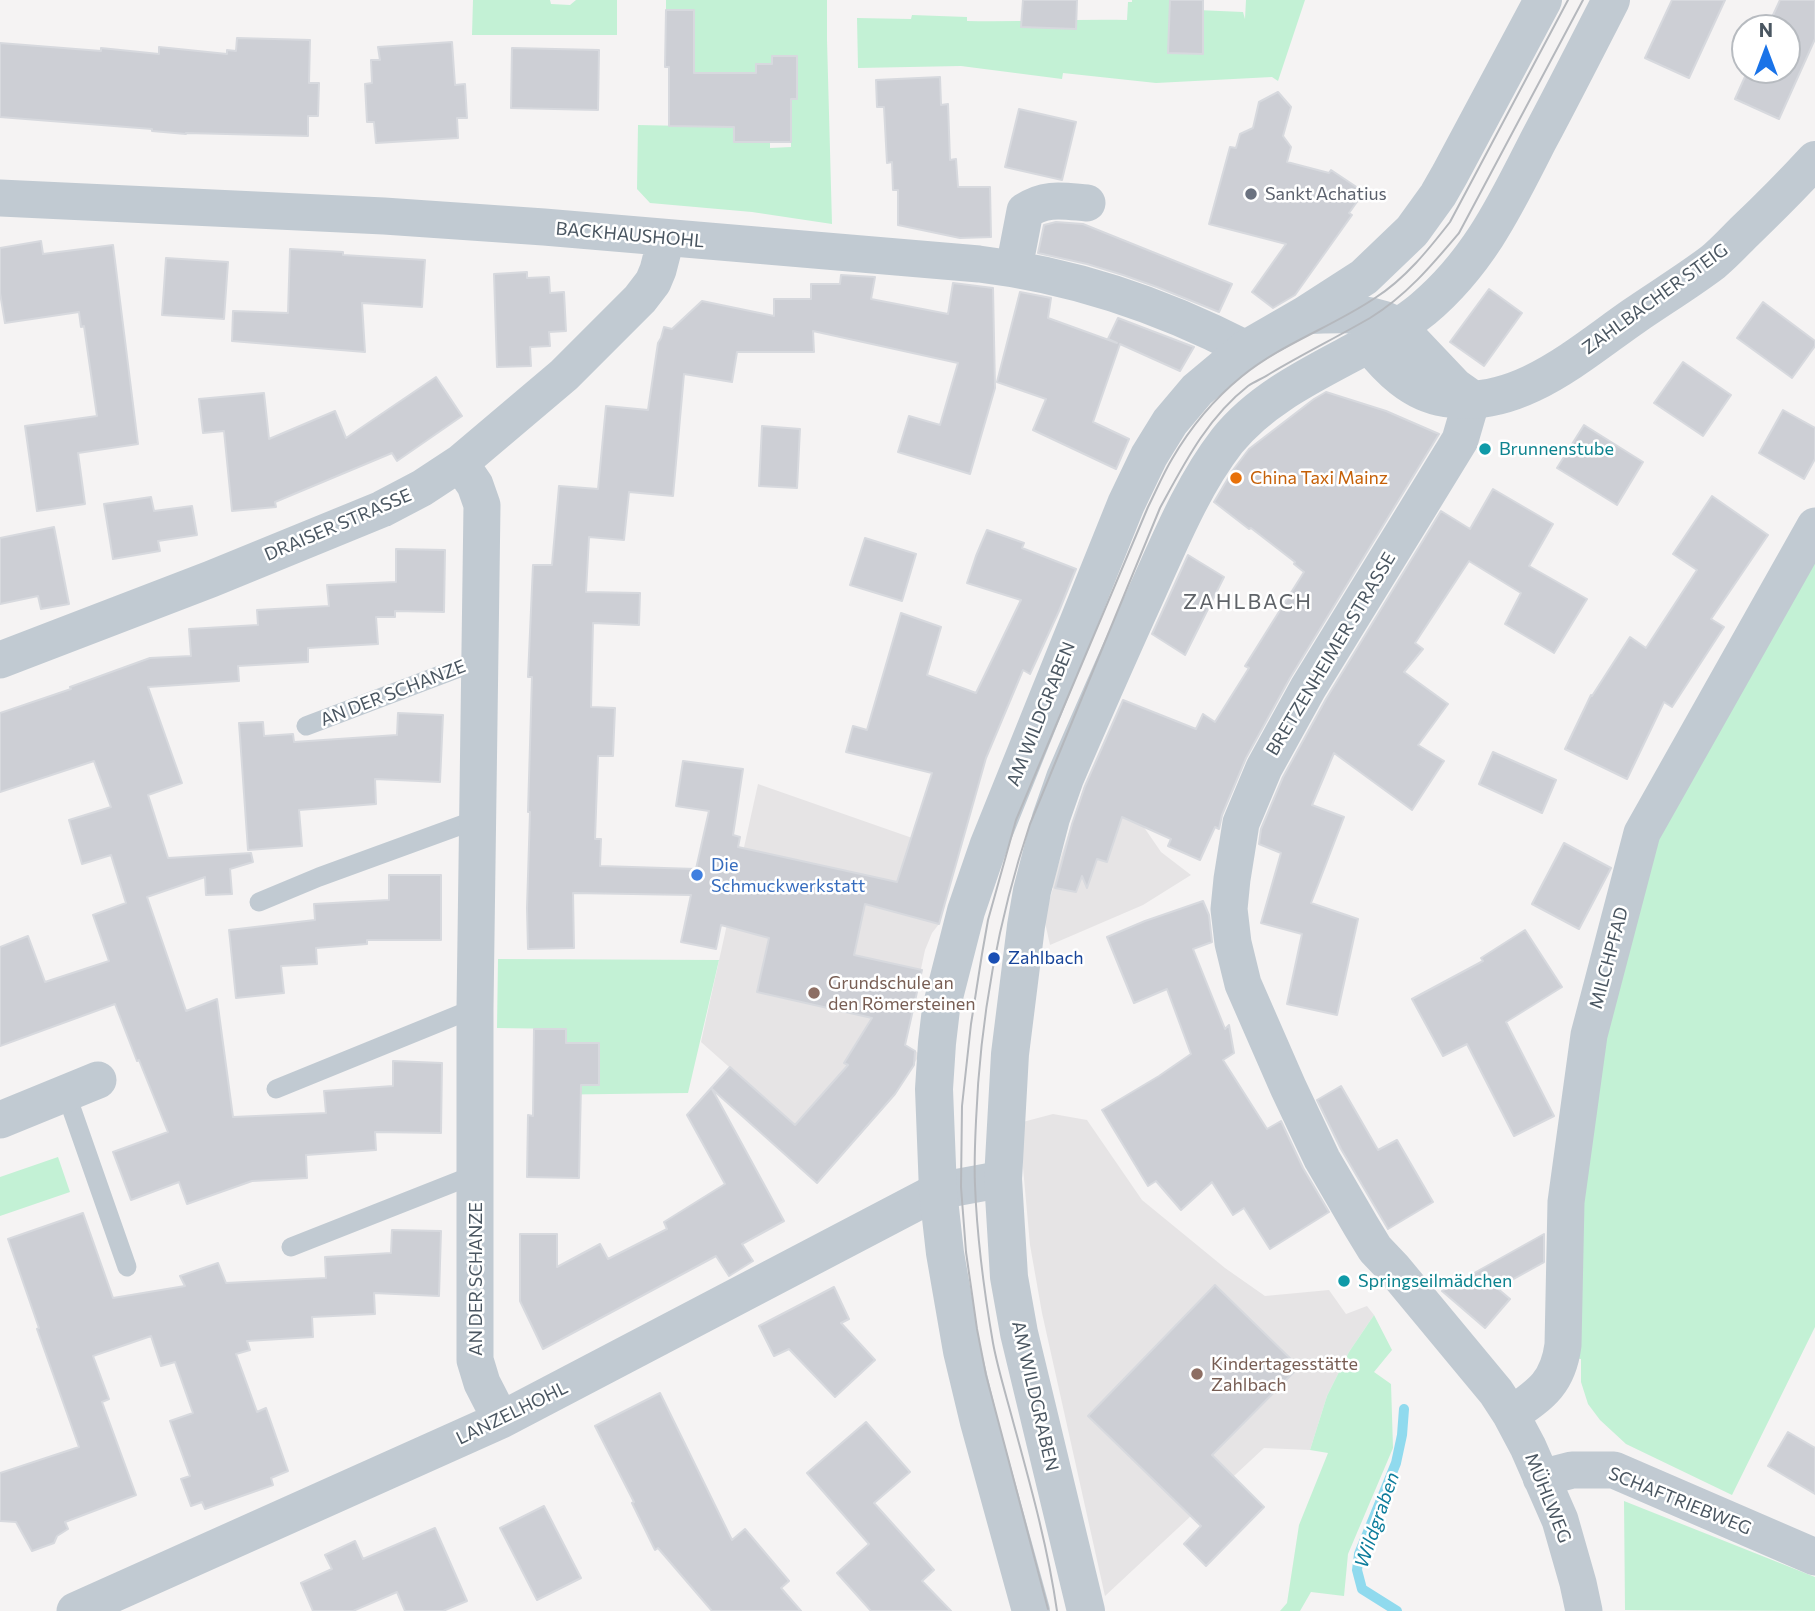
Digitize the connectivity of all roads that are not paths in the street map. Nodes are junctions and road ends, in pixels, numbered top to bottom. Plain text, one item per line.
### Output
1 (1543, 0) edge
2 (1611, 0) edge
3 (1815, 160) edge
4 (0, 198) edge
5 (1087, 203) dead end
6 (666, 239) junction
7 (1403, 240) junction
8 (1014, 268) junction
9 (1305, 315) junction
10 (1380, 329) junction
11 (1246, 349) junction
12 (1472, 399) junction
13 (1273, 400) junction
14 (460, 463) junction
15 (1815, 526) edge
16 (0, 660) edge
17 (480, 660) junction
18 (306, 726) dead end
19 (478, 818) junction
20 (259, 902) dead end
21 (475, 1008) junction
22 (82, 1086) joint
23 (276, 1089) dead end
24 (0, 1120) edge
25 (476, 1174) junction
26 (1003, 1179) junction
27 (937, 1191) junction
28 (291, 1247) dead end
29 (127, 1267) dead end
30 (1504, 1404) junction
31 (501, 1420) junction
32 (1541, 1478) junction
33 (1815, 1557) edge
34 (75, 1611) edge
35 (1031, 1611) edge
36 (1086, 1611) edge
37 (1584, 1611) edge

1 - 7 street
2 - 10 street, AM WILDGRABEN
3 - 12 street, ZAHLBACHER STEIG
4 - 6 street, BACKHAUSHOHL
5 - 8 street
6 - 8 street, BACKHAUSHOHL
6 - 14 street, DRAISER STRASSE
7 - 9 street, AM WILDGRABEN
7 - 10 street
8 - 11 street, BACKHAUSHOHL
9 - 10 street
9 - 11 street, AM WILDGRABEN
10 - 12 street
10 - 13 street, AM WILDGRABEN
11 - 13 street
11 - 27 street, AM WILDGRABEN
12 - 30 street, BRETZENHEIMER STRASSE
13 - 26 street, AM WILDGRABEN
14 - 16 street, DRAISER STRASSE
14 - 17 street, AN DER SCHANZE
15 - 30 street, MILCHPFAD
17 - 18 lane, AN DER SCHANZE
17 - 19 street, AN DER SCHANZE
19 - 20 lane
19 - 21 street, AN DER SCHANZE
21 - 23 lane
21 - 25 street, AN DER SCHANZE
22 - 24 street
22 - 29 lane
25 - 28 lane, AN DER SCHANZE
25 - 31 street, AN DER SCHANZE
26 - 27 street
26 - 36 street, AM WILDGRABEN
27 - 31 street, LANZELHOHL
27 - 35 street, AM WILDGRABEN
30 - 32 street, MÜHLWEG
31 - 34 street, LANZELHOHL
32 - 33 street, SCHAFTRIEBWEG
32 - 37 street, MÜHLWEG

